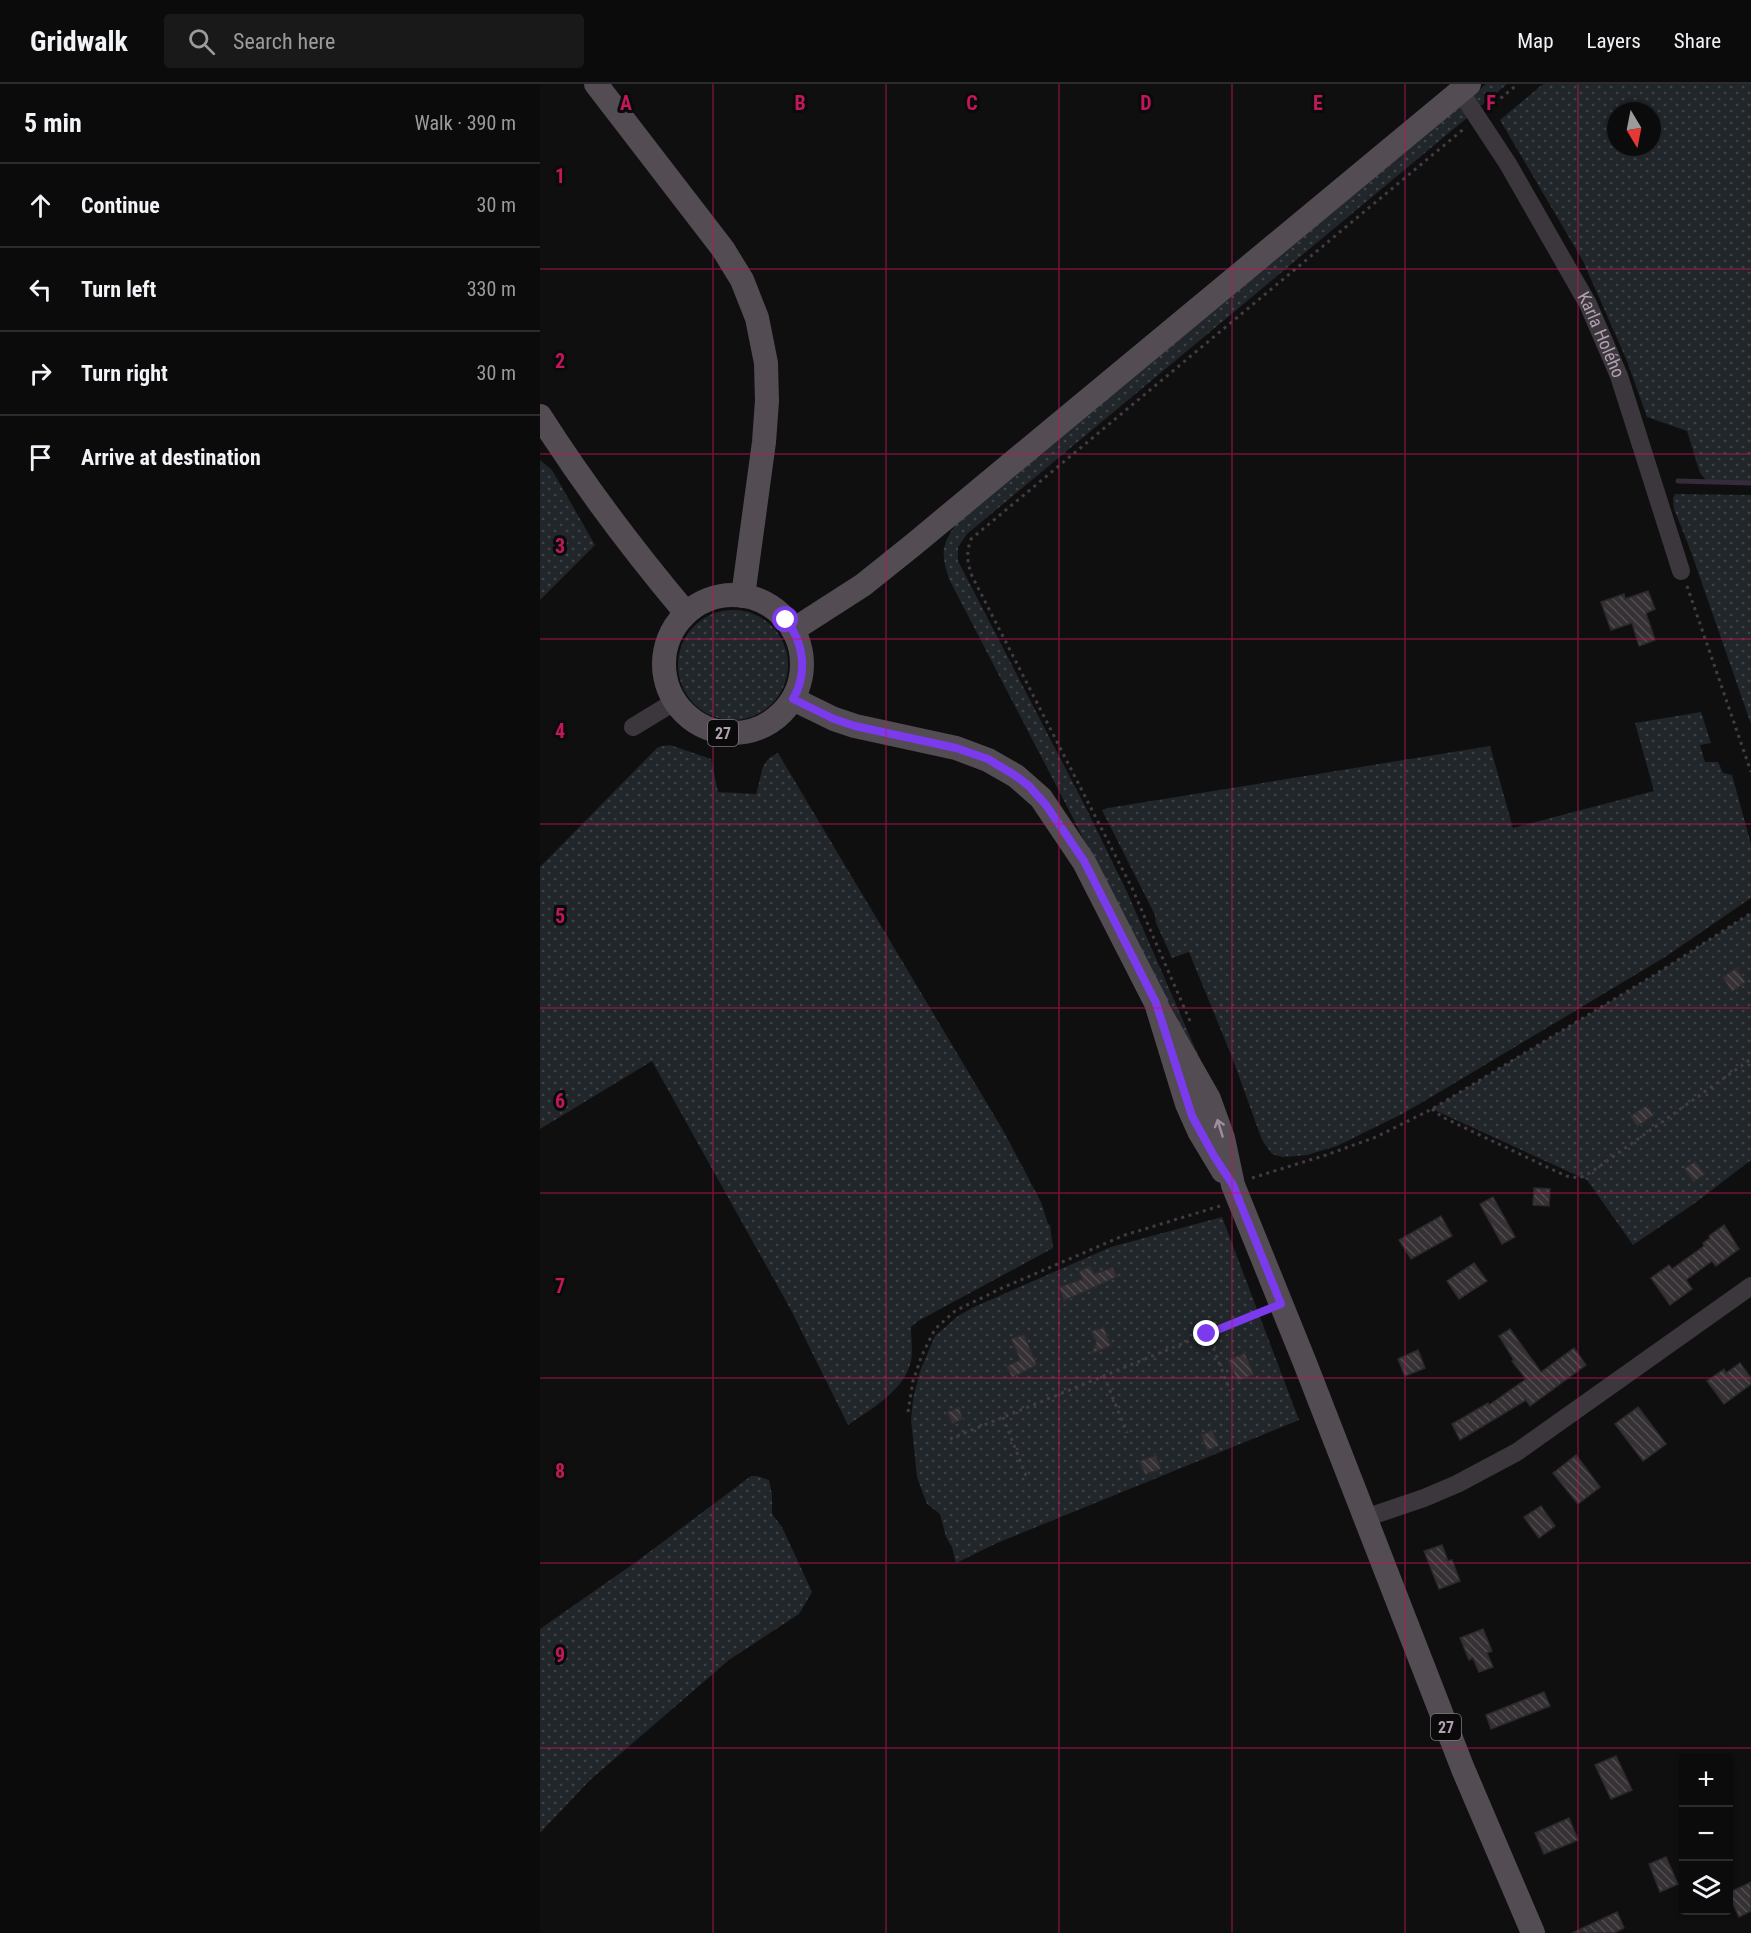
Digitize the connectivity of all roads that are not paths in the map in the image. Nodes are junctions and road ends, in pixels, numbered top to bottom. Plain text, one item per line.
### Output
1 (596, 84) edge
2 (1465, 88) edge
3 (540, 416) edge
4 (1681, 571) road end
5 (743, 596) junction
6 (686, 613) junction
7 (793, 630) junction
8 (793, 699) junction
9 (674, 702) junction
10 (633, 727) dead end
11 (1751, 1286) edge
12 (1365, 1518) junction
13 (1533, 1933) edge

1 - 5 main road
2 - 4 street, Karla Holého
2 - 7 main road
3 - 6 main road
5 - 6 main road, 27
5 - 7 main road, 27
6 - 9 main road, 27
7 - 8 main road, 27
8 - 9 main road, 27
8 - 12 main road, 27
9 - 10 street
11 - 12 street
12 - 13 main road, 27

